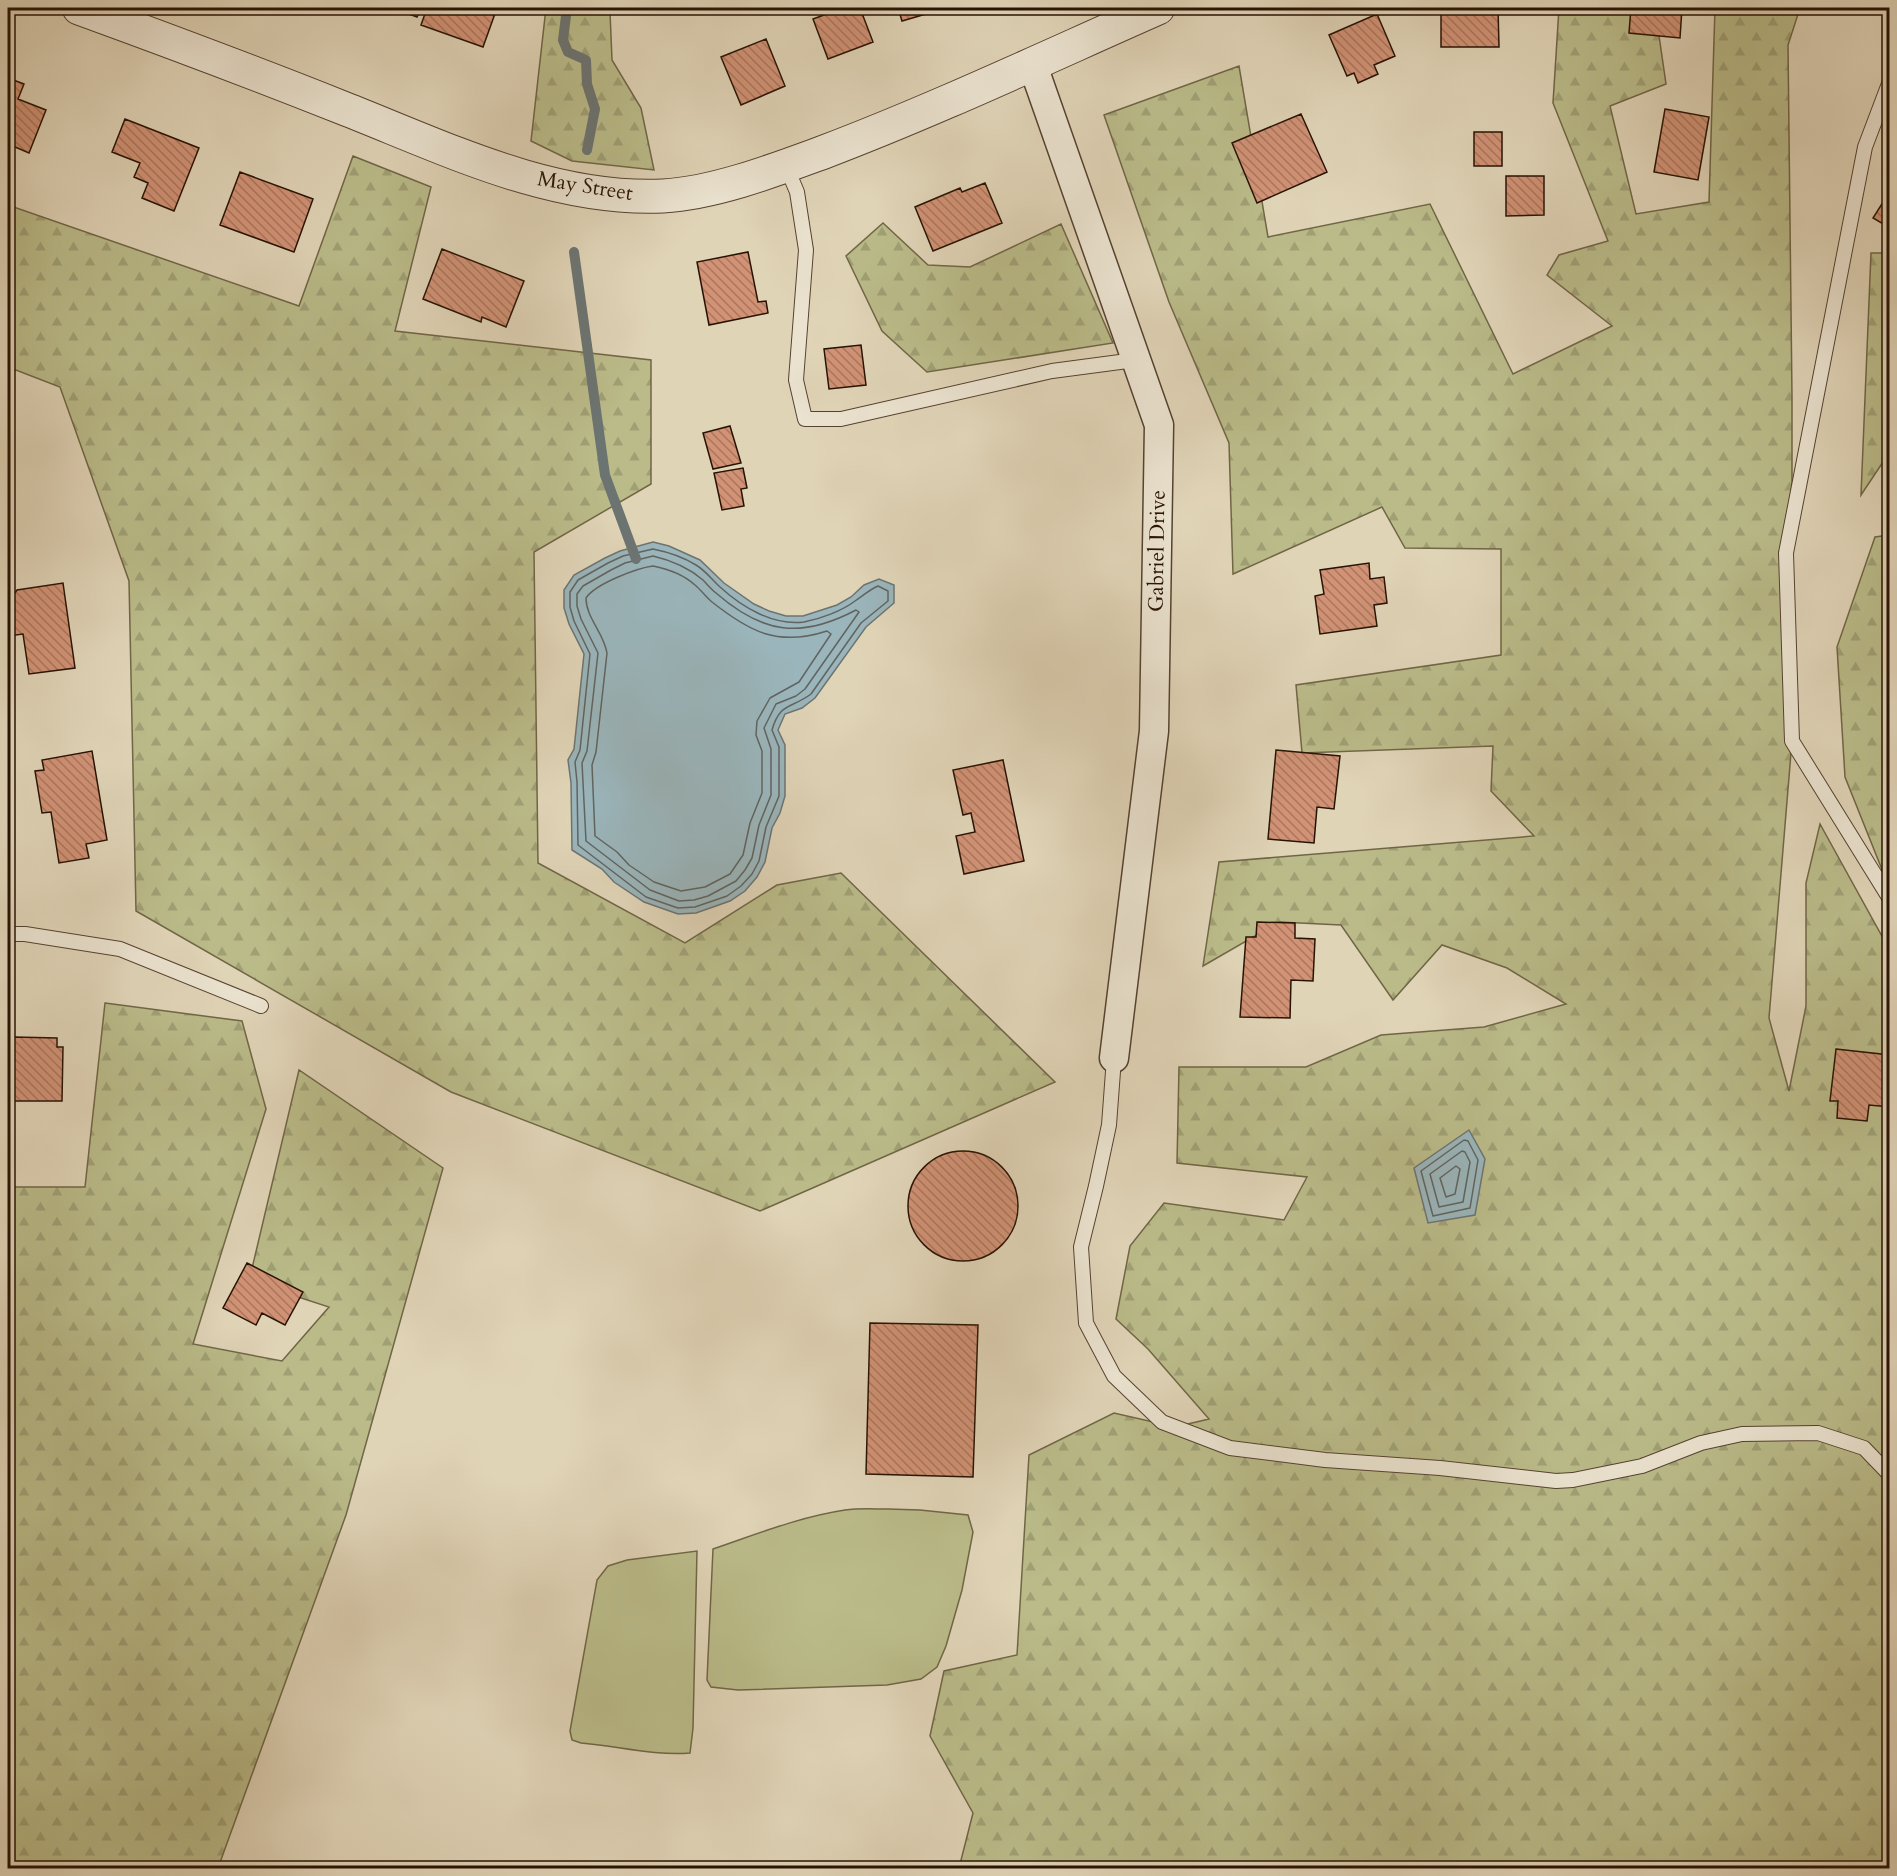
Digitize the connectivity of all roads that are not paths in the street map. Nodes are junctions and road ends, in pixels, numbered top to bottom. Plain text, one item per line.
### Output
1 (79, 8) edge
2 (1158, 8) edge
3 (1032, 63) junction
4 (1890, 81) edge
5 (786, 166) junction
6 (1135, 360) junction
7 (1890, 900) edge
8 (8, 934) edge
9 (261, 1006) dead end
10 (1114, 1058) joint
11 (1890, 1475) edge

1 - 5 street, May Street
2 - 3 street, May Street
3 - 5 street, May Street
3 - 6 street, Gabriel Drive
4 - 7 lane
5 - 6 lane
6 - 10 street, Gabriel Drive
8 - 9 lane
10 - 11 lane

